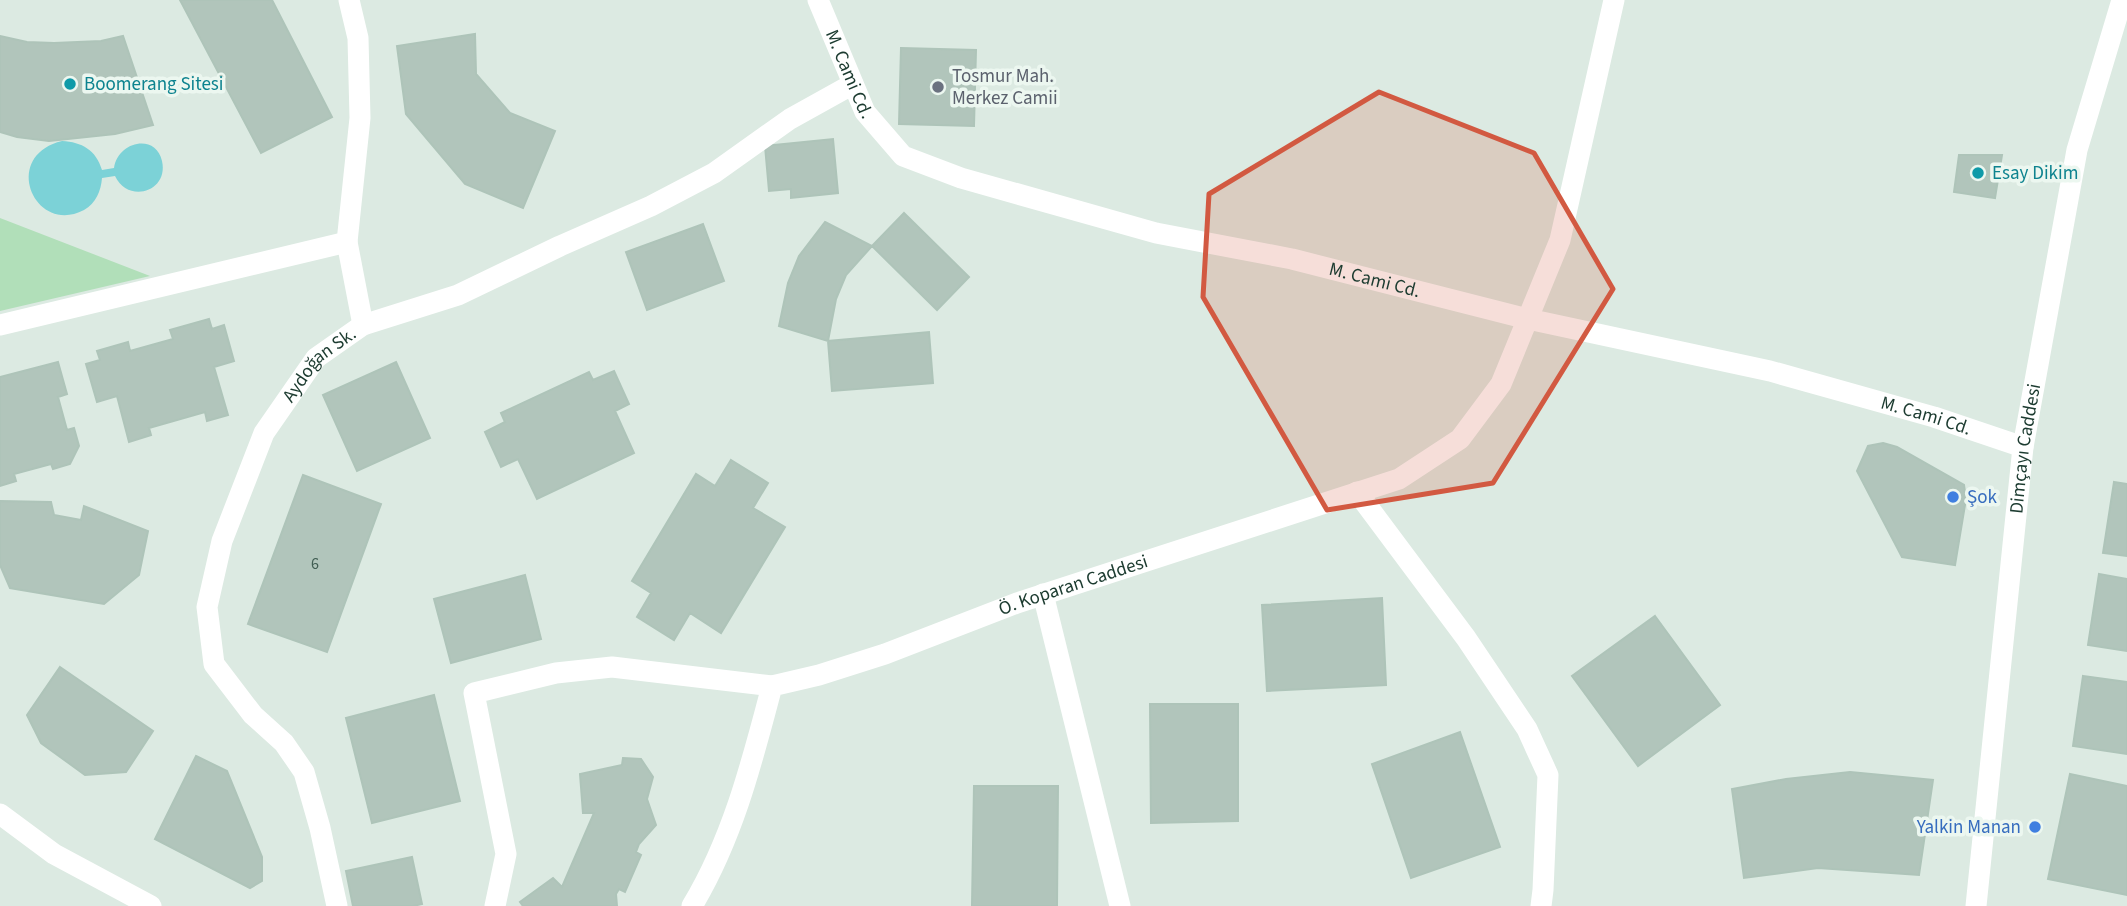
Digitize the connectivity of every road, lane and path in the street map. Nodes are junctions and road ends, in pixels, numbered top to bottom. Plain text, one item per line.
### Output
1 (349, 0) edge
2 (818, 0) edge
3 (1614, 0) edge
4 (2122, 0) edge
5 (853, 84) junction
6 (347, 242) junction
7 (1528, 319) junction
8 (0, 325) edge
9 (363, 325) junction
10 (2023, 447) junction
11 (1357, 492) junction
12 (1043, 594) junction
13 (772, 686) junction
14 (0, 814) edge
15 (151, 906) edge
16 (337, 906) edge
17 (495, 906) edge
18 (692, 906) edge
19 (1120, 906) edge
20 (1541, 906) edge
21 (1976, 906) edge

1 - 6 street
2 - 5 street, M. Cami Cd.
3 - 7 street, Ö. Koparan Caddesi
4 - 10 street, Dimçayı Caddesi
5 - 7 street, M. Cami Cd.
5 - 9 street, Aydoğan Sk.
6 - 8 street
6 - 9 street
7 - 10 street, M. Cami Cd.
7 - 11 street, Ö. Koparan Caddesi
9 - 16 street, Aydoğan Sk.
10 - 21 street, Dimçayı Caddesi
11 - 12 street, Ö. Koparan Caddesi
11 - 20 street
12 - 13 street, Ö. Koparan Caddesi
12 - 19 street
13 - 17 street, Ö. Koparan Caddesi
13 - 18 street
14 - 15 street

